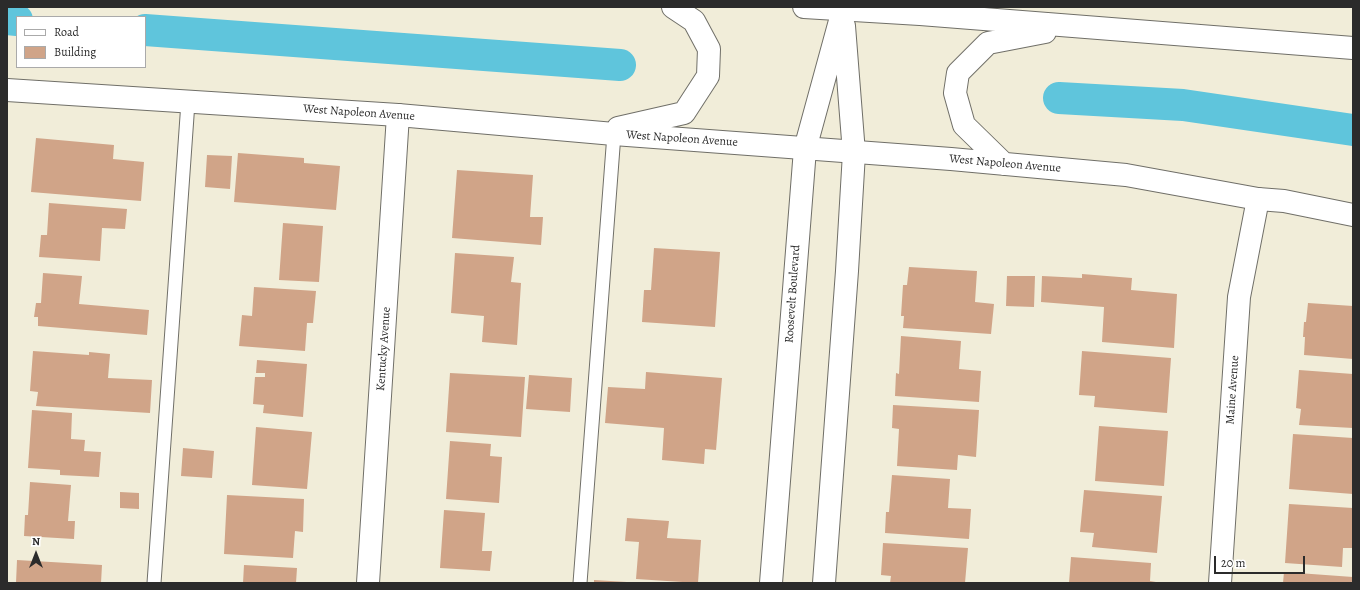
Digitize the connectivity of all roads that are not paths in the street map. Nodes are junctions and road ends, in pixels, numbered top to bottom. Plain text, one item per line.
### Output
1 (673, 7) edge
2 (804, 7) edge
3 (843, 8) edge
4 (1072, 26) junction
5 (1353, 48) edge
6 (7, 90) edge
7 (188, 102) junction
8 (398, 115) junction
9 (605, 134) junction
10 (804, 149) junction
11 (854, 153) junction
12 (1004, 164) junction
13 (1258, 199) junction
14 (1353, 215) edge
15 (154, 583) edge
16 (368, 583) edge
17 (580, 583) edge
18 (771, 583) edge
19 (824, 583) edge
20 (1220, 583) edge

1 - 9 main road
2 - 3 main road
3 - 4 main road
3 - 10 main road, Roosevelt Boulevard
3 - 11 main road
4 - 5 main road
4 - 12 main road
6 - 7 main road, West Napoleon Avenue
7 - 8 main road, West Napoleon Avenue
7 - 15 lane
8 - 9 main road, West Napoleon Avenue
8 - 16 main road, Kentucky Avenue
9 - 10 main road, West Napoleon Avenue
9 - 17 lane
10 - 11 main road, West Napoleon Avenue
10 - 18 main road, Roosevelt Boulevard
11 - 12 main road, West Napoleon Avenue
11 - 19 main road
12 - 13 main road, West Napoleon Avenue
13 - 14 main road, West Napoleon Avenue
13 - 20 main road, Maine Avenue

